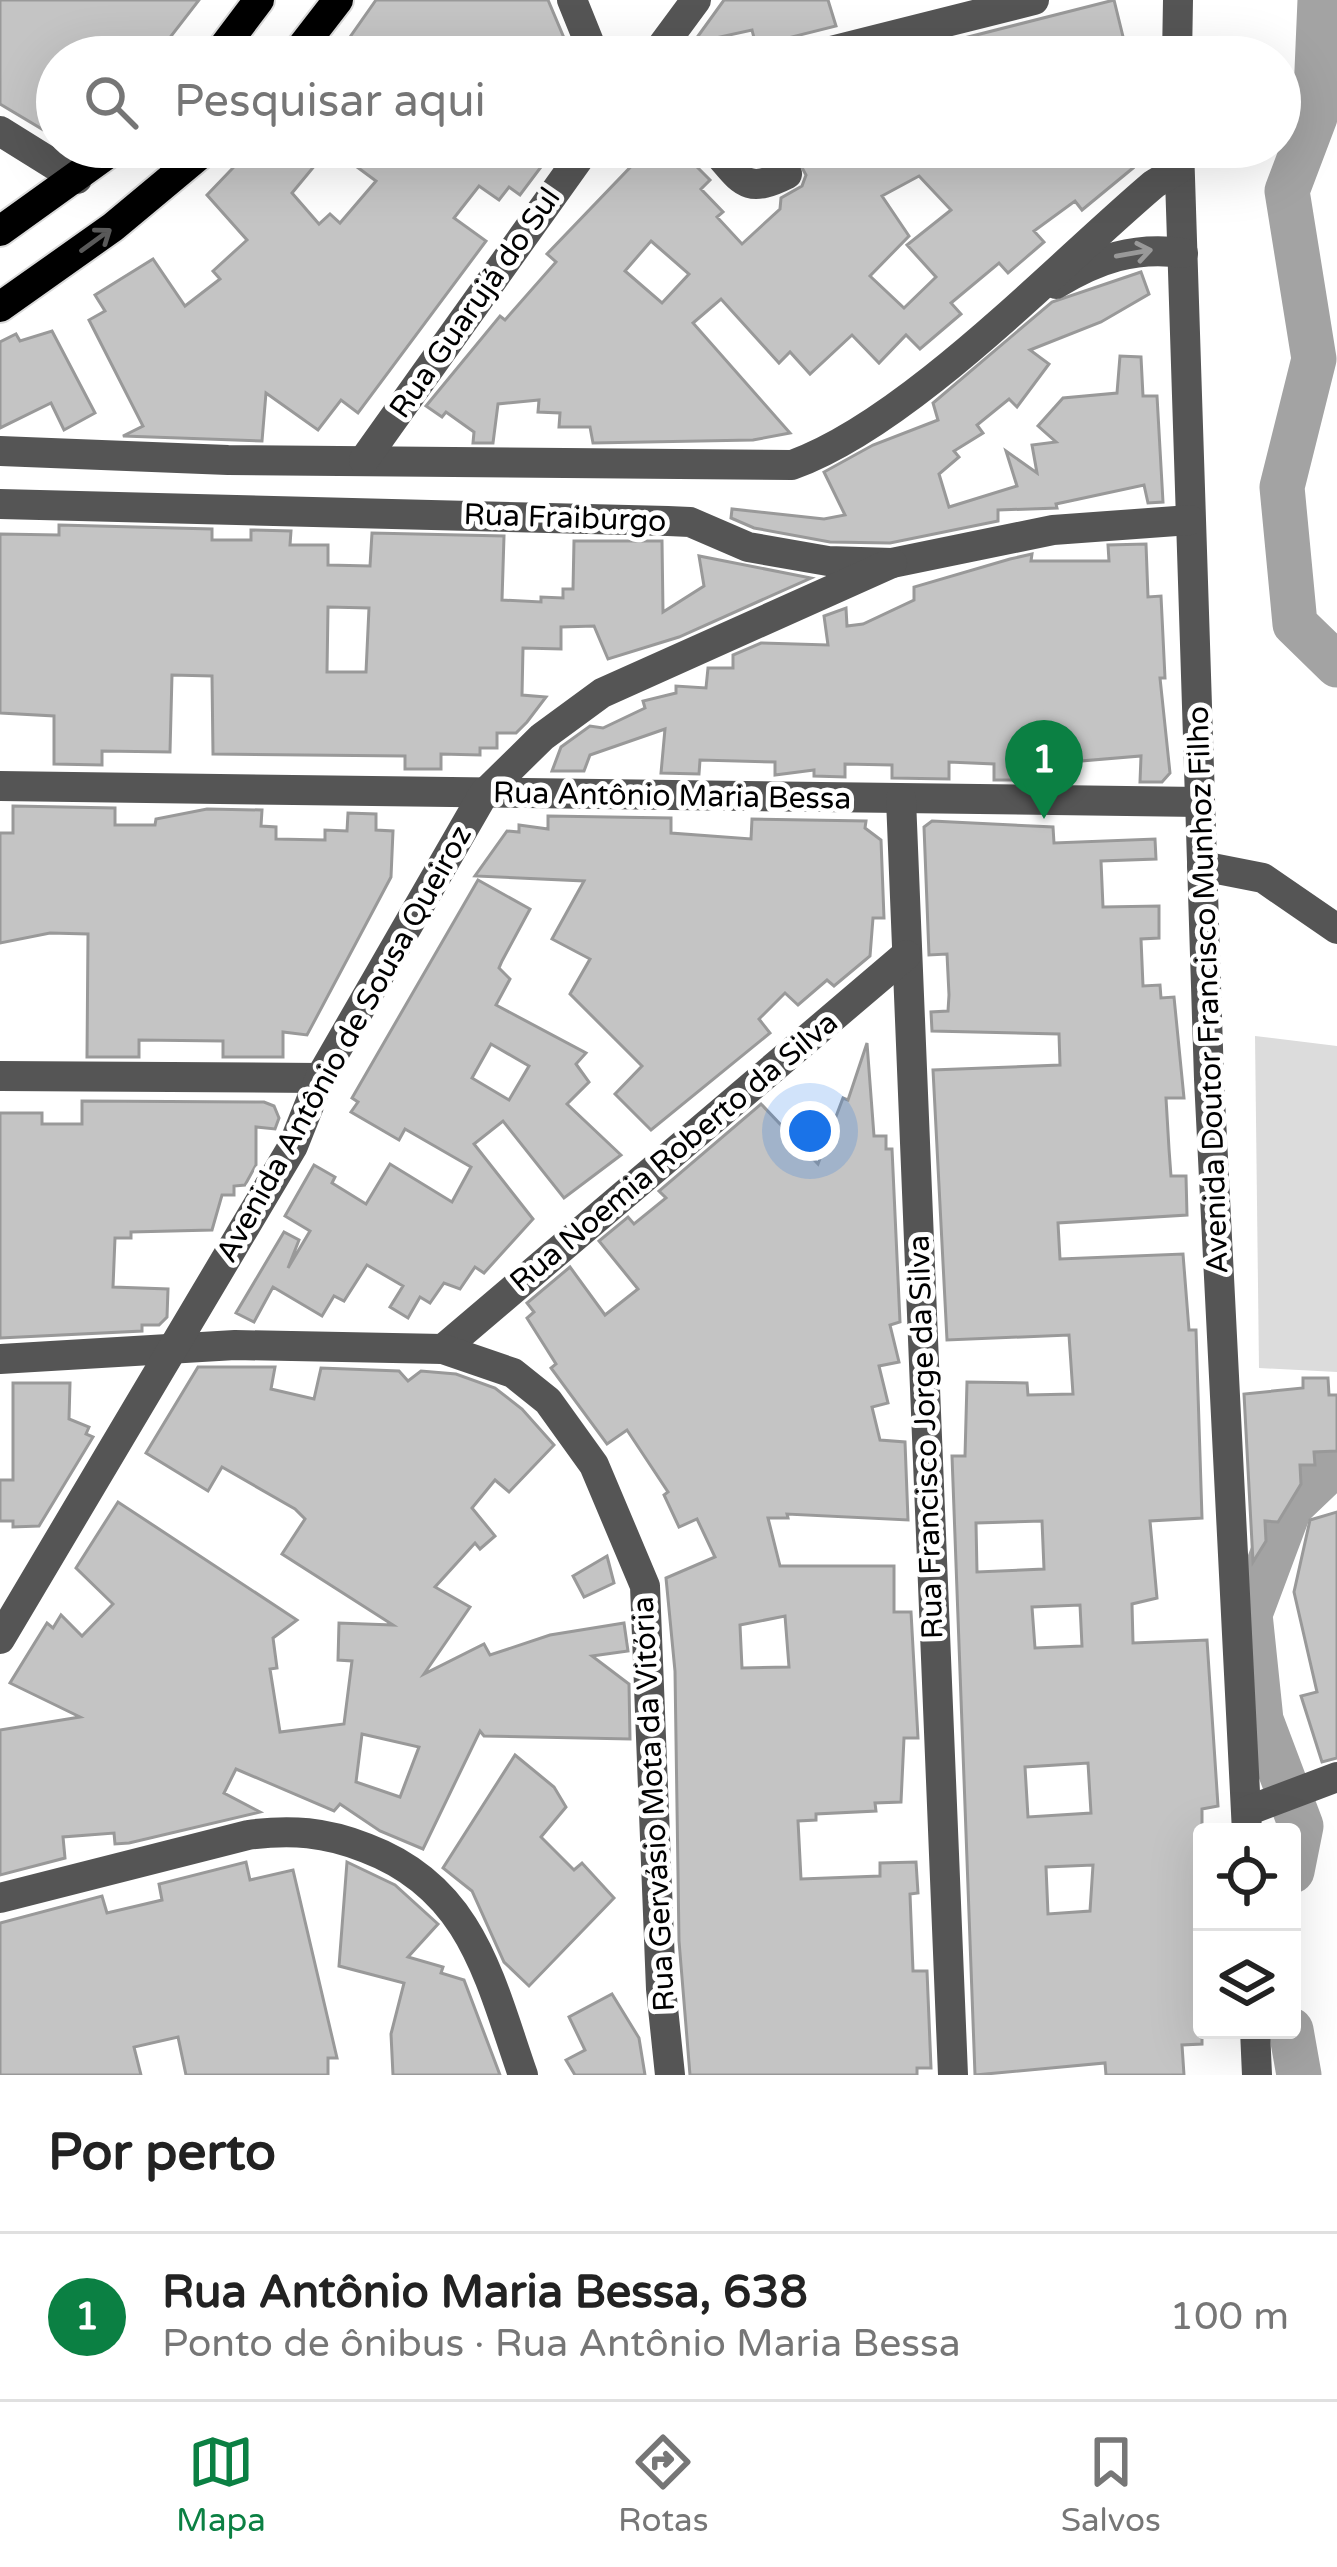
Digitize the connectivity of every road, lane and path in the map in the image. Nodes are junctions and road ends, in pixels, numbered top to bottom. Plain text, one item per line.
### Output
1 (259, 0) edge
2 (338, 0) edge
3 (572, 0) edge
4 (697, 0) edge
5 (1034, 0) edge
6 (1178, 0) edge
7 (232, 36) edge
8 (310, 36) edge
9 (587, 36) edge
10 (670, 36) edge
11 (891, 36) edge
12 (1177, 36) edge
13 (0, 131) edge
14 (36, 153) edge
15 (61, 168) edge
16 (90, 168) edge
17 (184, 168) edge
18 (572, 168) edge
19 (731, 168) edge
20 (1168, 168) edge
21 (1179, 168) edge
22 (787, 174) dead end
23 (77, 178) junction
24 (0, 231) edge
25 (1183, 253) junction
26 (0, 307) edge
27 (1015, 308) junction
28 (0, 451) edge
29 (364, 460) junction
30 (0, 504) edge
31 (1190, 520) junction
32 (892, 563) junction
33 (0, 786) edge
34 (483, 795) junction
35 (902, 799) junction
36 (1200, 802) junction
37 (1202, 866) junction
38 (1337, 929) edge
39 (906, 955) junction
40 (0, 1076) edge
41 (320, 1078) junction
42 (443, 1349) junction
43 (173, 1350) junction
44 (0, 1359) edge
45 (0, 1639) edge
46 (1337, 1777) edge
47 (1247, 1822) edge
48 (0, 1898) edge
49 (1255, 2039) edge
50 (523, 2075) edge
51 (670, 2075) edge
52 (953, 2075) edge
53 (1257, 2075) edge

1 - 7 main road
2 - 8 main road
3 - 9 street
4 - 10 street
5 - 11 street
6 - 12 street
13 - 14 street
15 - 23 street
16 - 23 main road
26 -> 17 main road
18 - 29 street, Rua Guarujá do Sul
19 - 22 street
20 - 27 street, Rua Fraiburgo
21 - 25 street, Avenida Doutor Francisco Munhoz Filho
23 - 24 main road
27 -> 25 street, Rua Fraiburgo
25 - 31 street, Avenida Doutor Francisco Munhoz Filho
27 - 29 street, Rua Fraiburgo
28 - 29 street, Rua Fraiburgo
30 - 32 street, Rua Fraiburgo
31 - 32 street, Rua Fraiburgo
31 - 36 street, Avenida Doutor Francisco Munhoz Filho
32 - 34 street, Avenida Antônio de Sousa Queiroz
33 - 34 street, Rua Antônio Maria Bessa
34 - 35 street, Rua Antônio Maria Bessa
34 - 41 street, Avenida Antônio de Sousa Queiroz
35 - 36 street, Rua Antônio Maria Bessa
35 - 39 street, Rua Francisco Jorge da Silva
36 - 37 street, Avenida Doutor Francisco Munhoz Filho
37 - 38 street
37 - 47 street, Avenida Doutor Francisco Munhoz Filho
39 - 42 street, Rua Noemia Roberto da Silva
39 - 52 street, Rua Francisco Jorge da Silva
40 - 41 street
41 - 43 street, Avenida Antônio de Sousa Queiroz
42 - 43 street, Rua Gervásio Mota da Vitória
42 - 51 street, Rua Gervásio Mota da Vitória
43 - 44 street, Rua Gervásio Mota da Vitória
43 - 45 street, Avenida Antônio de Sousa Queiroz
46 - 47 street
48 - 50 street
49 - 53 street

